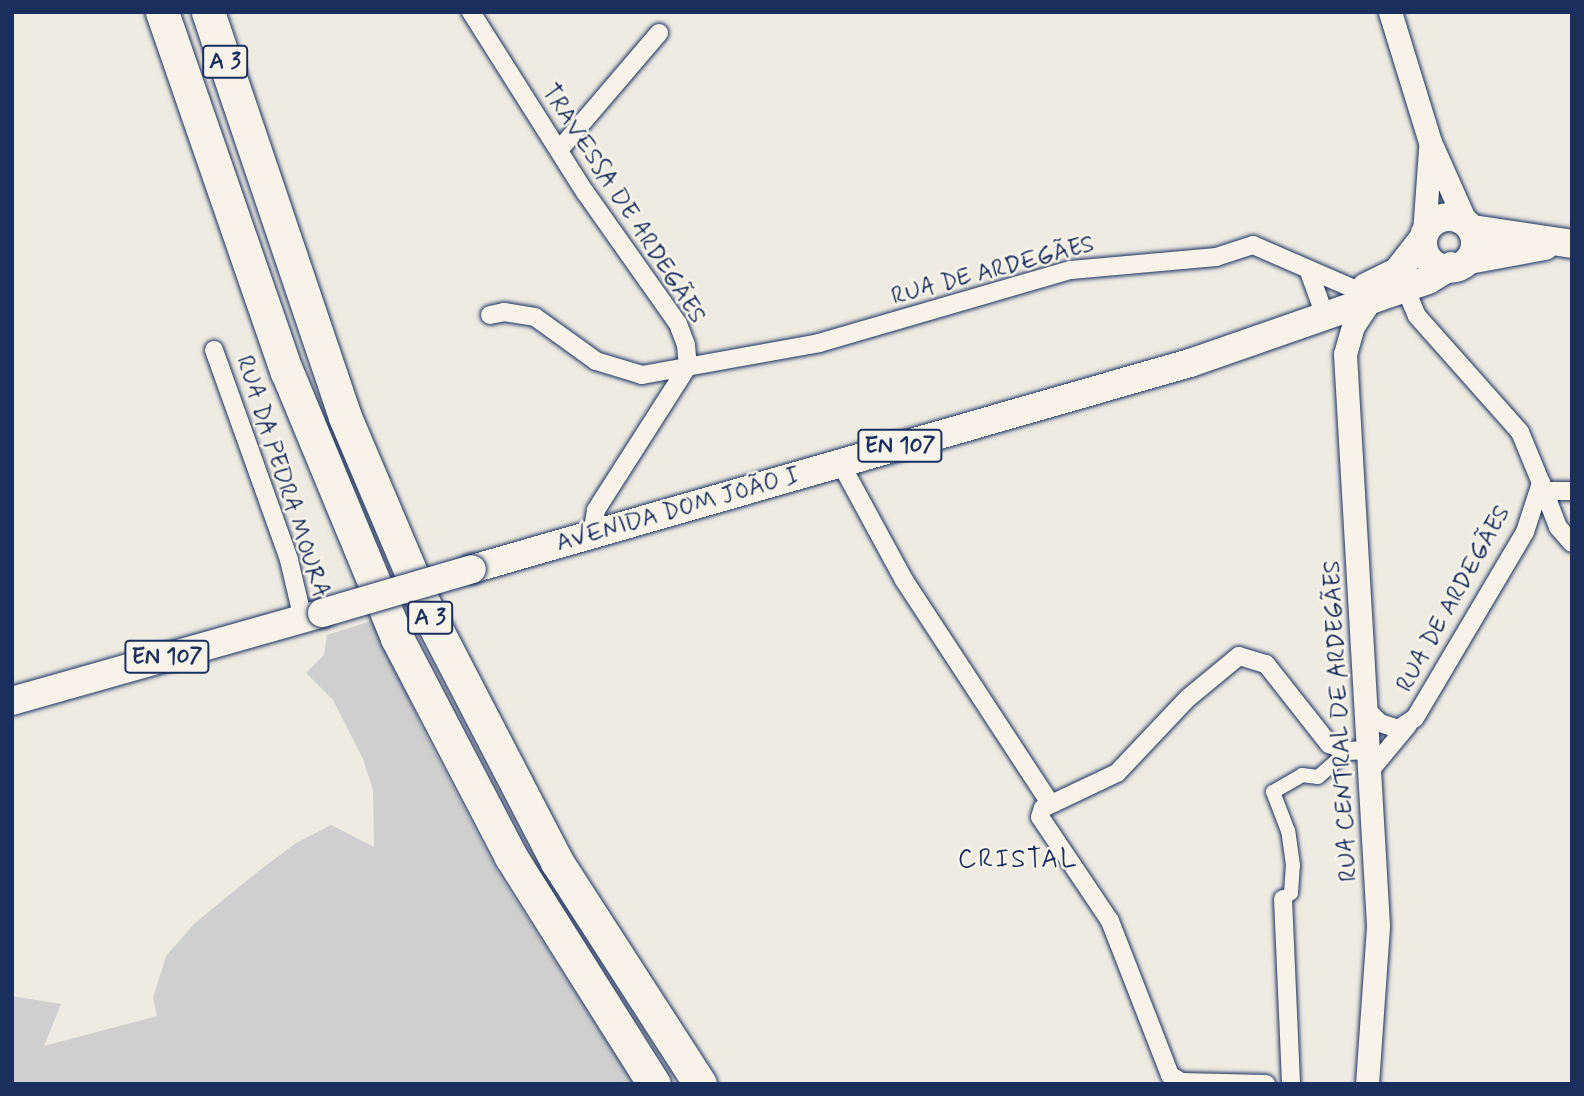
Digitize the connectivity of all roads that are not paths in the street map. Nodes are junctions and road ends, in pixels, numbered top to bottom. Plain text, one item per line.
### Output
1 (162, 12) edge
2 (208, 12) edge
3 (1390, 12) edge
4 (479, 17) edge
5 (659, 33) dead end
6 (1430, 142) junction
7 (559, 150) junction
8 (1469, 226) junction
9 (1422, 237) junction
10 (1568, 243) edge
11 (1460, 263) junction
12 (1308, 269) junction
13 (1405, 288) junction
14 (1348, 303) junction
15 (490, 316) dead end
16 (214, 350) dead end
17 (1345, 354) junction
18 (688, 366) junction
19 (841, 464) junction
20 (1544, 487) junction
21 (1572, 491) edge
22 (592, 534) junction
23 (1572, 543) edge
24 (312, 616) junction
25 (12, 701) edge
26 (1365, 708) junction
27 (1403, 727) junction
28 (1361, 758) junction
29 (1045, 810) junction
30 (1283, 899) joint
31 (1370, 1080) edge
32 (654, 1084) edge
33 (701, 1084) edge
34 (1266, 1084) edge
35 (1291, 1084) edge

1 - 32 highway, A 3
2 - 33 highway, A 3
3 - 6 street
4 - 7 street, TRAVESSA DE ARDEGÃES
5 - 7 street
6 - 8 street
6 - 9 street
7 - 18 street, TRAVESSA DE ARDEGÃES
8 - 9 main road, EN 107
8 - 10 main road, EN 107
8 - 11 main road
9 - 11 main road
9 - 14 main road, AVENIDA DOM JOÃO I / EN 107
10 - 11 main road, EN 107
11 - 13 main road, AVENIDA DOM JOÃO I / EN 107
12 - 14 street
12 - 14 street, RUA DE ARDEGÃES
12 - 18 street, RUA DE ARDEGÃES
13 - 14 main road, AVENIDA DOM JOÃO I / EN 107
13 - 20 street
14 - 17 street, RUA CENTRAL DE ARDEGÃES
14 - 17 street, RUA CENTRAL DE ARDEGÃES
14 - 19 main road, AVENIDA DOM JOÃO I / EN 107
15 - 18 street, RUA DE ARDEGÃES
16 - 24 street, RUA DA PEDRA MOURA
17 - 26 street, RUA CENTRAL DE ARDEGÃES
18 - 22 street, TRAVESSA DE ARDEGÃES
19 - 22 main road, AVENIDA DOM JOÃO I / EN 107
19 - 29 street
20 - 21 street
20 - 23 street
20 - 27 street, RUA DE ARDEGÃES
22 - 24 main road, AVENIDA DOM JOÃO I / EN 107, bridge
24 - 25 main road, AVENIDA DOM JOÃO I / EN 107
26 - 27 street, RUA DE ARDEGÃES
26 - 28 street, RUA CENTRAL DE ARDEGÃES
27 - 28 street, RUA DE ARDEGÃES
28 - 29 street
28 - 30 street
28 - 31 street, RUA CENTRAL DE ARDEGÃES
29 - 34 street
30 - 35 street

